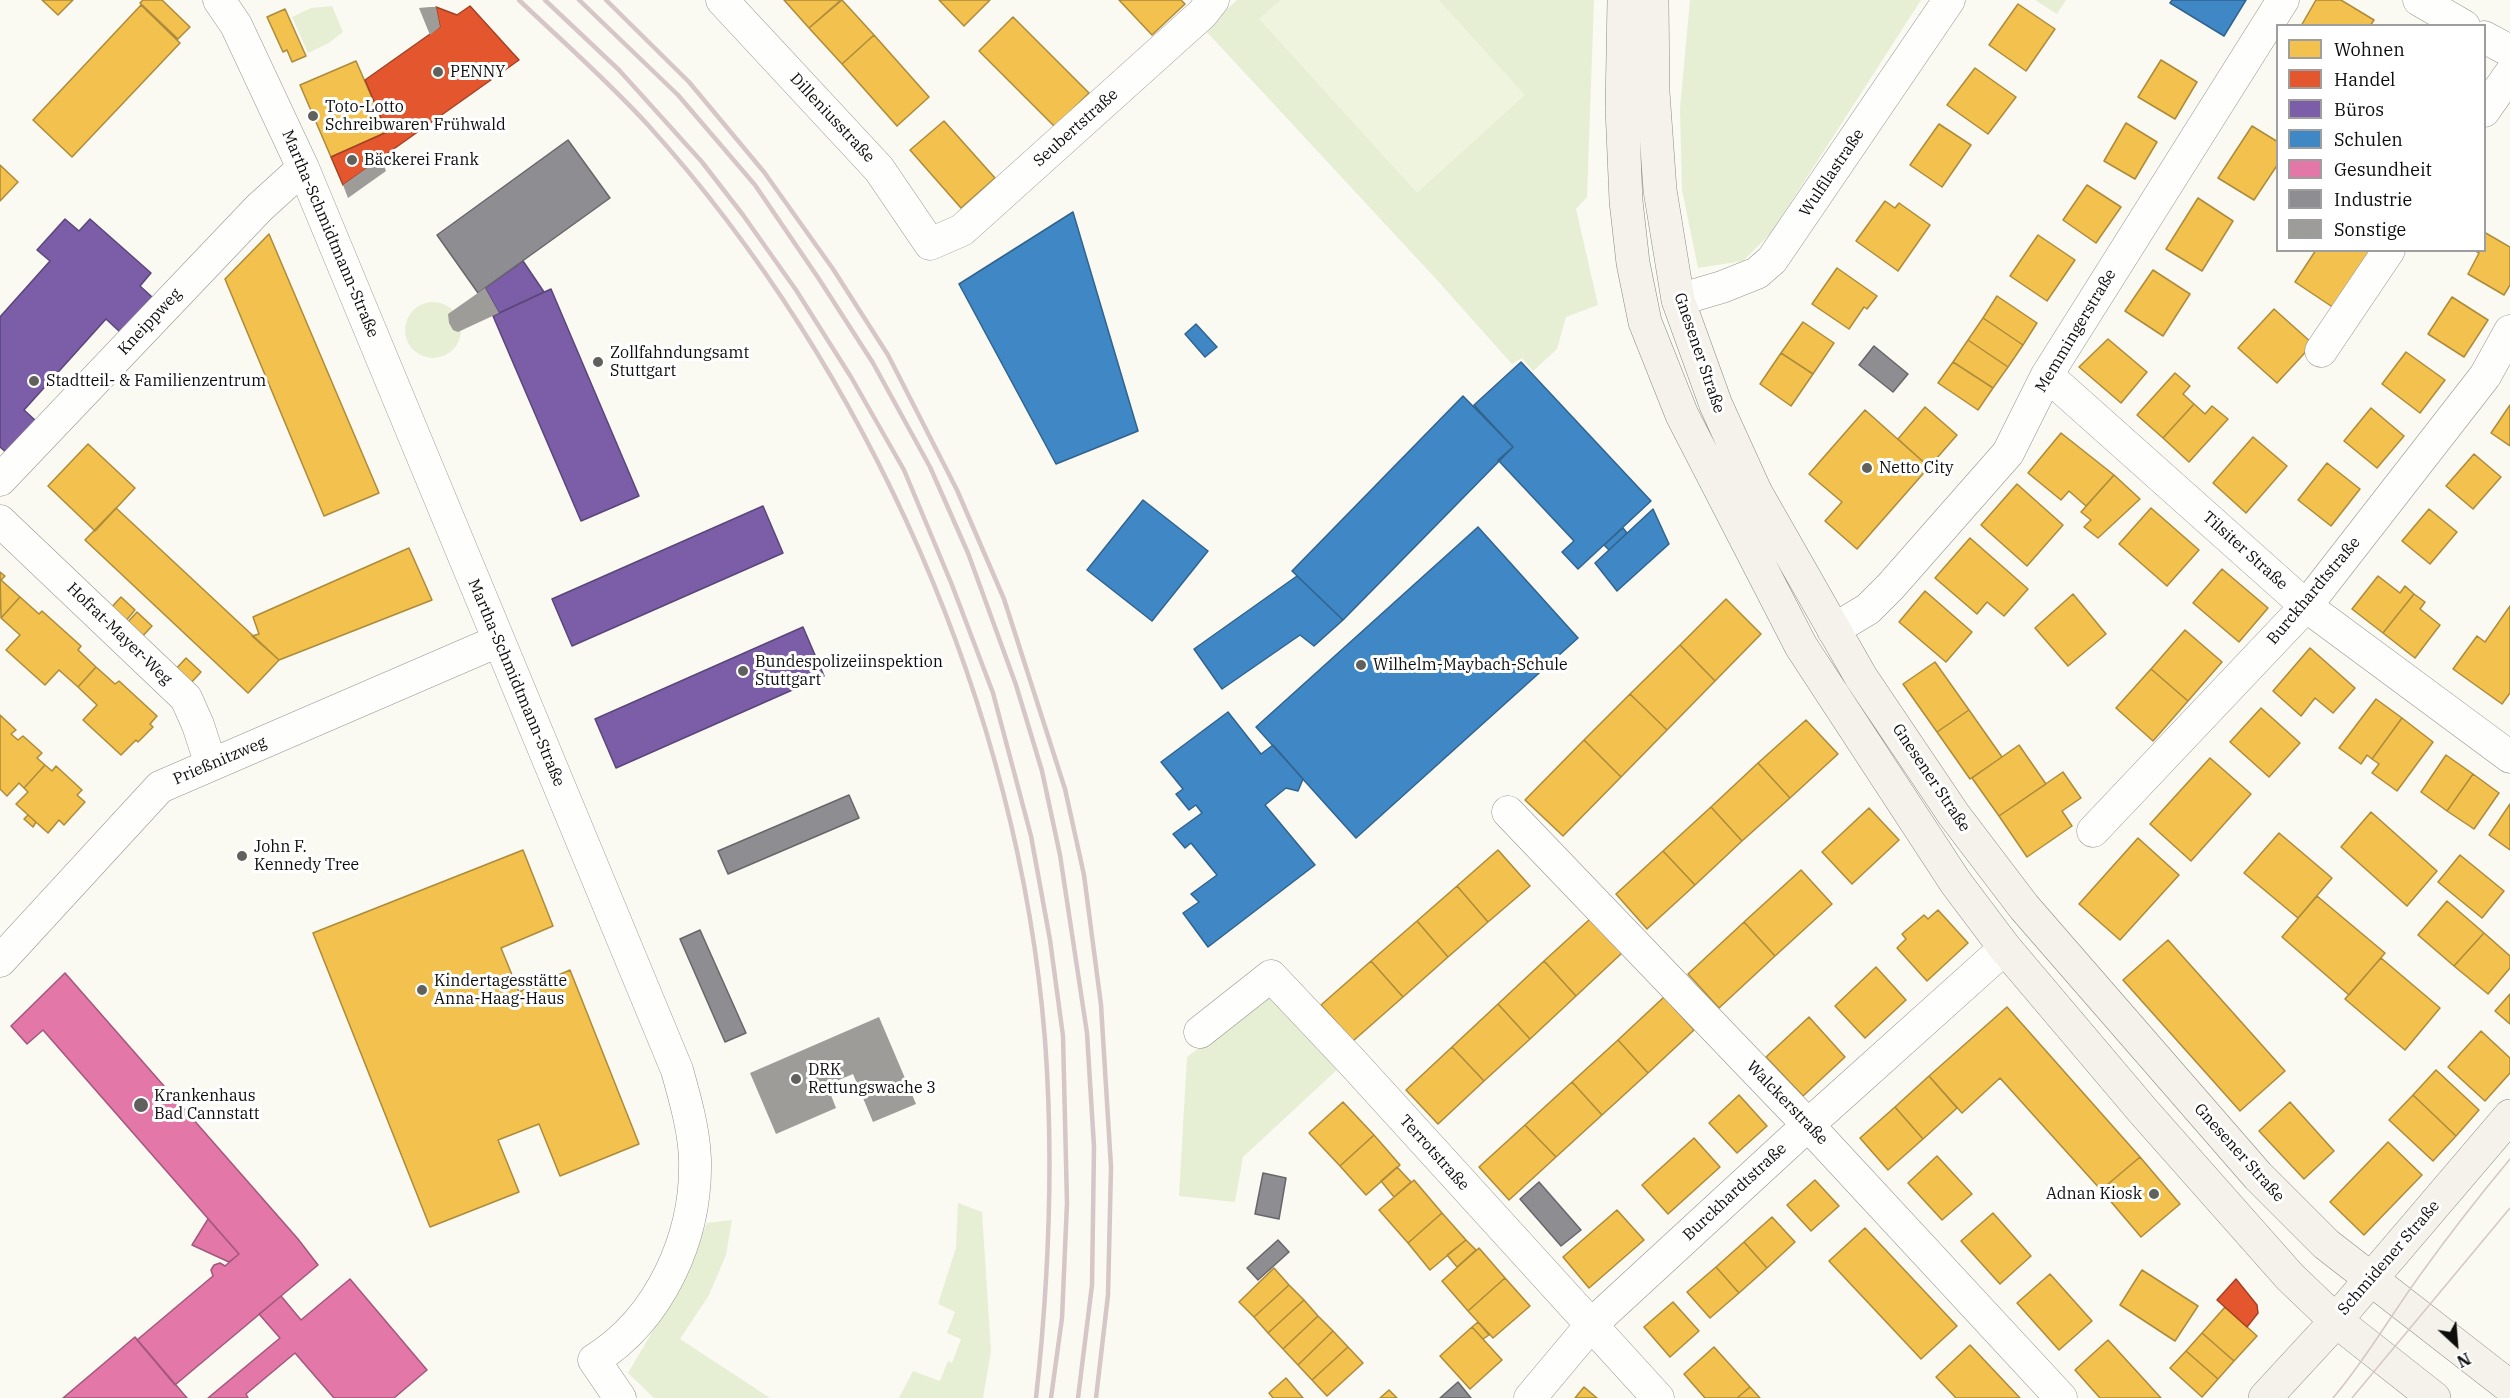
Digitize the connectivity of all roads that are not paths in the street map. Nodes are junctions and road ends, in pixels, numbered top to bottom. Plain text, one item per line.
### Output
1 (219, 0) edge
2 (722, 0) edge
3 (1213, 0) edge
4 (1624, 0) edge
5 (1652, 0) edge
6 (1949, 0) edge
7 (2283, 0) edge
8 (2419, 0) edge
9 (2461, 24) edge
10 (2486, 38) edge
11 (2510, 51) edge
12 (2510, 74) edge
13 (2486, 108) edge
14 (303, 168) junction
15 (930, 244) joint
16 (2388, 252) edge
17 (1678, 300) junction
18 (2510, 331) edge
19 (2321, 351) dead end
20 (2047, 375) junction
21 (0, 480) edge
22 (0, 521) edge
23 (2306, 606) junction
24 (1833, 630) junction
25 (498, 641) junction
26 (2505, 744) edge
27 (211, 765) junction
28 (1508, 813) dead end
29 (2093, 831) dead end
30 (2005, 948) junction
31 (0, 961) edge
32 (1200, 1032) dead end
33 (2510, 1116) edge
34 (1808, 1125) junction
35 (2370, 1278) junction
36 (2335, 1320) junction
37 (1592, 1324) junction
38 (2510, 1387) edge
39 (620, 1398) edge
40 (1530, 1398) edge
41 (1658, 1398) edge
42 (2061, 1398) edge
43 (2265, 1398) edge
44 (2434, 1398) edge

1 - 14 street, Martha-Schmidtmann-Straße
2 - 15 street, Dilleniusstraße
3 - 15 street, Seubertstraße
4 - 30 main road
5 - 17 main road, Gnesener Straße
6 - 17 street, Wulfilastraße
7 - 20 street, Memmingerstraße
8 - 9 street
10 - 11 street
12 - 13 street
14 - 21 street, Kneippweg
14 - 25 street, Martha-Schmidtmann-Straße
16 - 19 street
17 - 24 main road, Gnesener Straße
18 - 23 street, Burckhardtstraße
20 - 23 street, Tilsiter Straße
20 - 24 street, Memmingerstraße
22 - 27 street, Hofrat-Mayer-Weg
23 - 26 street, Tilsiter Straße
23 - 29 street, Burckhardtstraße
24 - 35 main road, Gnesener Straße
25 - 27 street, Prießnitzweg
25 - 39 street, Martha-Schmidtmann-Straße
27 - 31 street, Prießnitzweg
28 - 34 street, Walckerstraße
30 - 34 street, Burckhardtstraße
30 - 36 main road
32 - 37 street, Terrotstraße
33 - 35 main road, Schmidener Straße
34 - 37 street, Burckhardtstraße
34 - 42 street, Walckerstraße
35 - 36 main road, Schmidener Straße
35 - 38 main road, Gnesener Straße
36 - 43 main road, Schmidener Straße
36 - 44 main road
37 - 40 street, Burckhardtstraße
37 - 41 street, Terrotstraße

